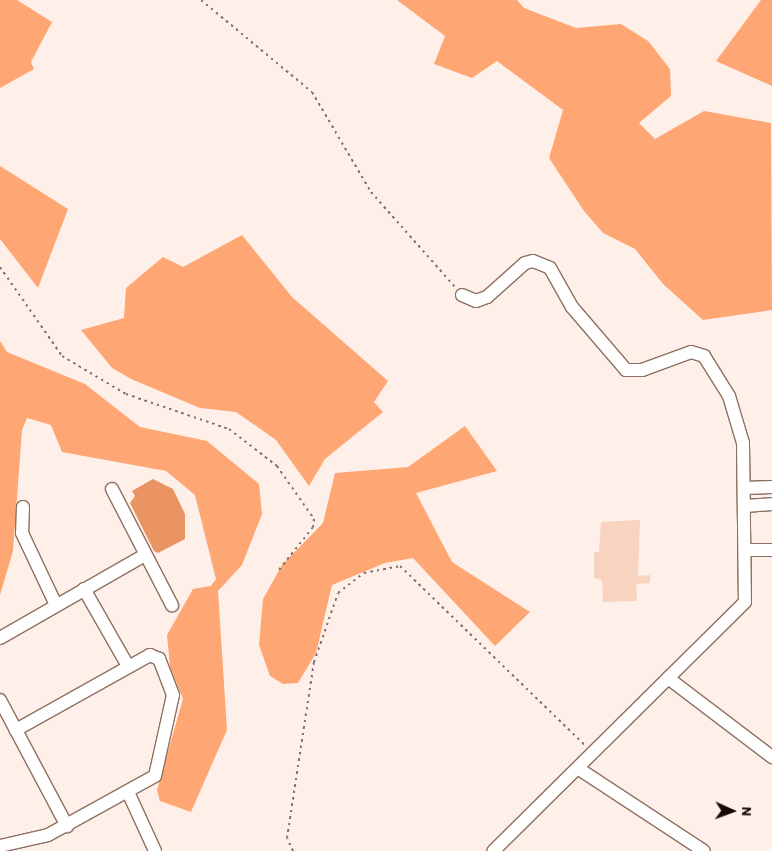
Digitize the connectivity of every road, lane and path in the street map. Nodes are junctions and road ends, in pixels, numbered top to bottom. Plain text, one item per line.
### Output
1 (201, 0) edge
2 (0, 267) edge
3 (462, 295) joint
4 (772, 487) edge
5 (744, 488) junction
6 (112, 489) dead end
7 (772, 504) edge
8 (745, 506) junction
9 (24, 507) dead end
10 (746, 550) junction
11 (772, 550) edge
12 (145, 556) junction
13 (278, 571) dead end
14 (84, 589) junction
15 (56, 605) junction
16 (172, 605) dead end
17 (0, 638) edge
18 (128, 666) junction
19 (668, 678) junction
20 (0, 700) edge
21 (16, 730) junction
22 (594, 754) junction
23 (772, 757) edge
24 (579, 769) junction
25 (128, 792) junction
26 (67, 826) junction
27 (0, 846) edge
28 (155, 851) edge
29 (293, 851) edge
30 (493, 851) edge
31 (704, 851) edge

1 - 3 path
2 - 13 path
3 - 5 street
4 - 5 street
5 - 8 street
6 - 12 street
7 - 8 street
8 - 10 street
9 - 15 street
10 - 11 street
10 - 19 street
12 - 14 street
12 - 16 street
14 - 15 street
14 - 18 street
15 - 17 street
18 - 21 street
18 - 25 street
19 - 22 street
19 - 23 street
20 - 21 street
21 - 26 street
22 - 24 street
22 - 29 path
24 - 30 street
24 - 31 street
25 - 26 street
25 - 28 street
26 - 27 street

